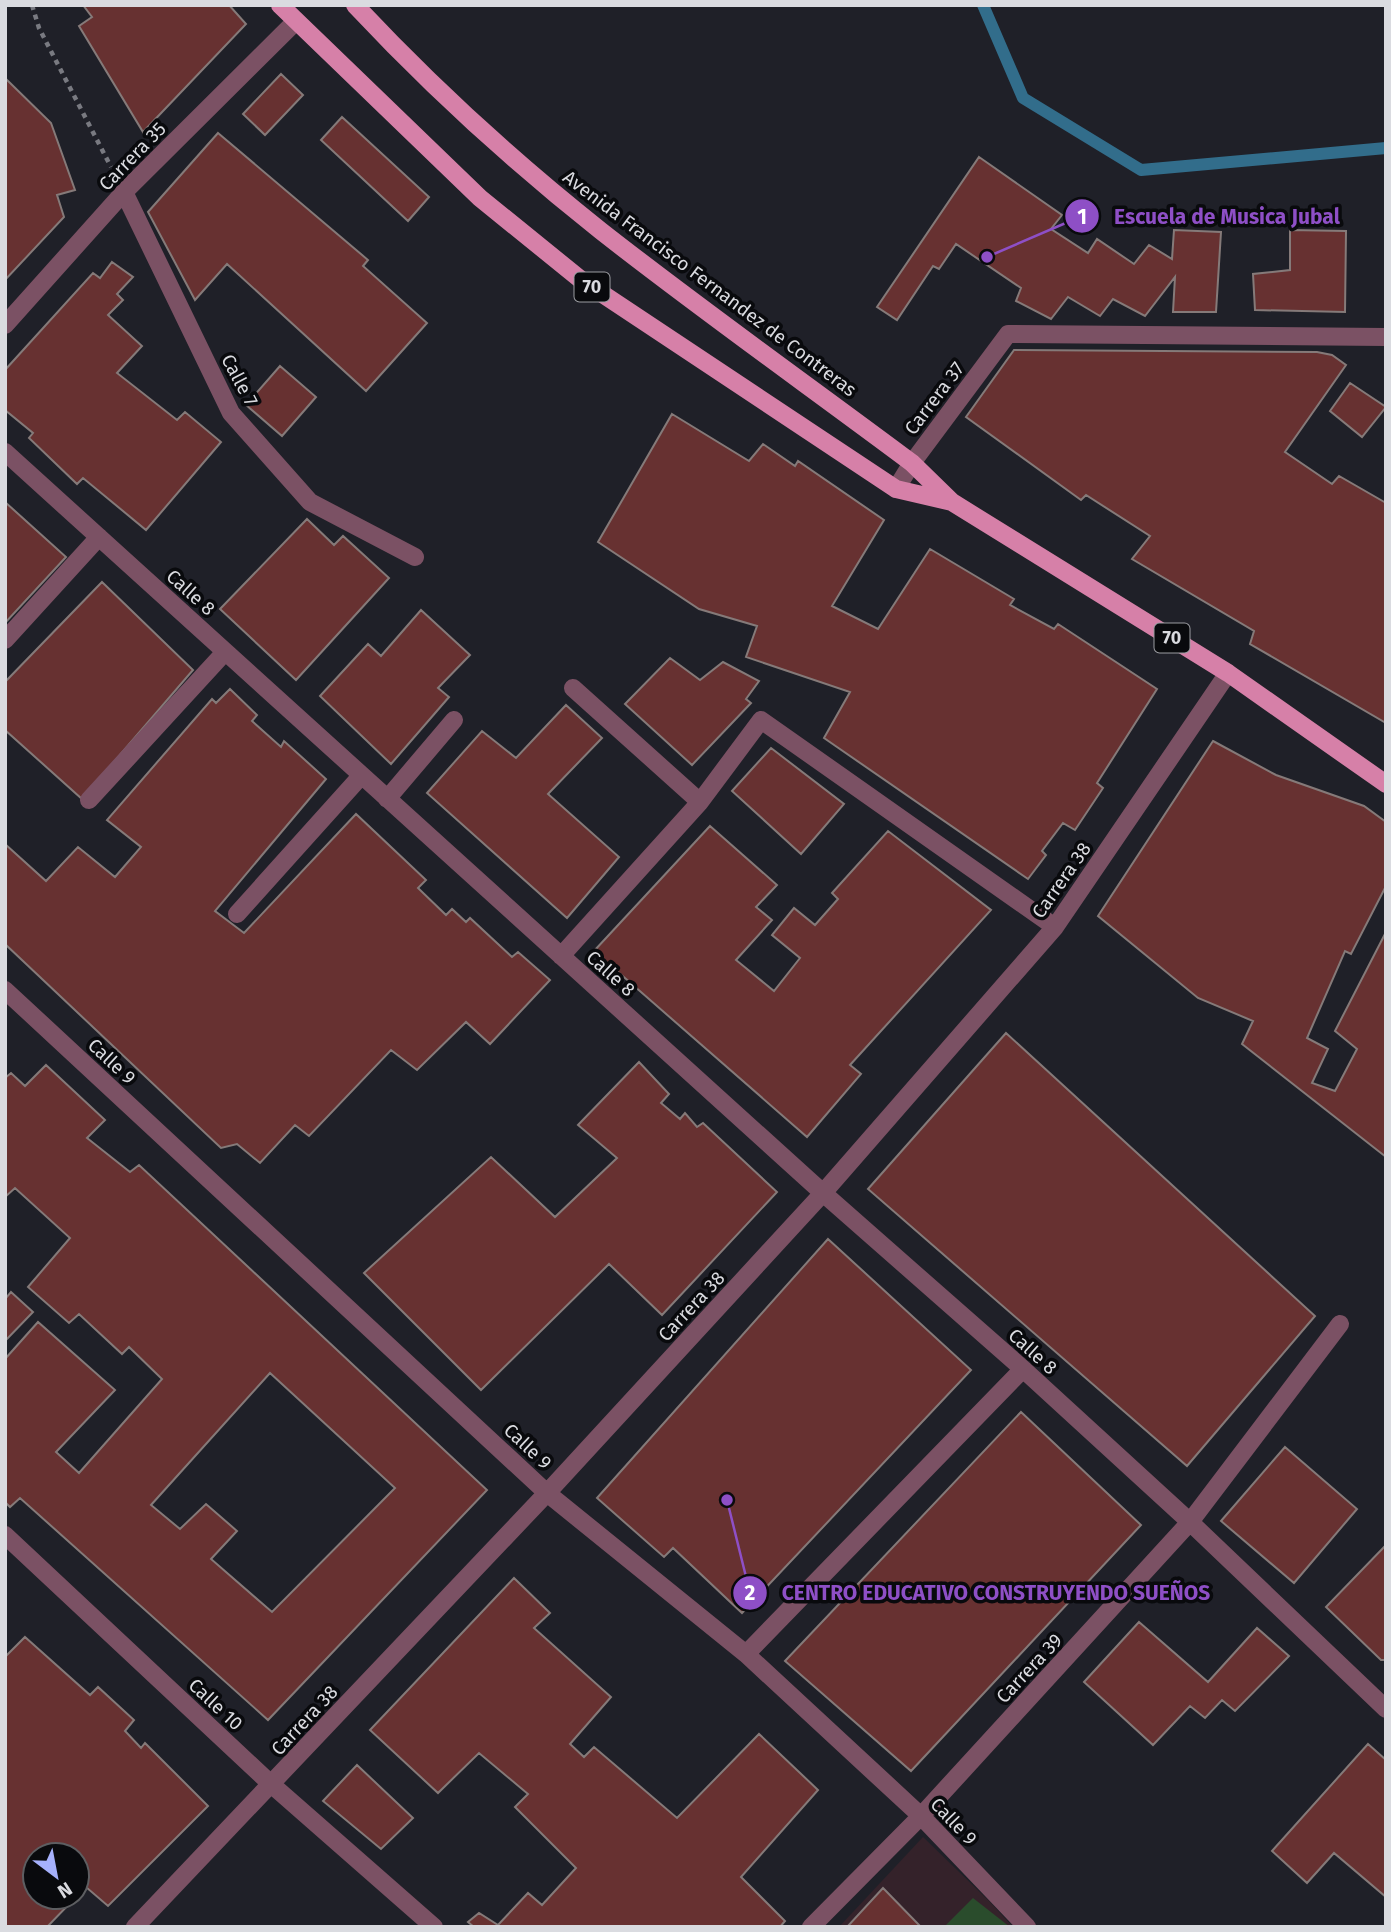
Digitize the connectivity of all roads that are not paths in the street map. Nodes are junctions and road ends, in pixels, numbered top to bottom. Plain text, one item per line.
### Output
1 (280, 5) edge
2 (355, 5) edge
3 (295, 22) junction
4 (124, 192) junction
5 (5, 325) edge
6 (1386, 337) edge
7 (5, 453) edge
8 (912, 463) junction
9 (896, 489) junction
10 (952, 502) junction
11 (99, 537) junction
12 (415, 557) dead end
13 (5, 640) edge
14 (225, 652) junction
15 (1228, 673) junction
16 (573, 688) dead end
17 (454, 720) dead end
18 (361, 776) junction
19 (1386, 784) edge
20 (387, 799) junction
21 (89, 800) dead end
22 (700, 802) junction
23 (237, 914) dead end
24 (1055, 927) junction
25 (561, 956) junction
26 (5, 990) edge
27 (823, 1193) junction
28 (1340, 1324) dead end
29 (1023, 1369) junction
30 (547, 1493) junction
31 (1190, 1522) junction
32 (5, 1535) edge
33 (746, 1654) junction
34 (1386, 1709) edge
35 (271, 1784) junction
36 (920, 1816) junction
37 (135, 1927) edge
38 (434, 1927) edge
39 (811, 1927) edge
40 (1027, 1927) edge

1 - 3 main road, Avenida Francisco Fernandez de Contreras / 70
2 - 8 main road, Avenida Francisco Fernandez de Contreras / 70
3 - 4 street, Carrera 35
3 - 9 main road, Avenida Francisco Fernandez de Contreras / 70
4 - 5 street, Carrera 35
4 - 12 street, Calle 7
6 - 8 street, Carrera 37
7 - 11 street, Calle 8
8 - 9 street, Carrera 37
8 - 10 main road, Avenida Francisco Fernandez de Contreras / 70
9 - 10 main road, Avenida Francisco Fernandez de Contreras / 70
10 - 15 main road, Avenida Francisco Fernandez de Contreras / 70
11 - 13 street
11 - 14 street, Calle 8
14 - 18 street, Calle 8
14 - 21 street
15 - 19 main road, Avenida Francisco Fernandez de Contreras / 70
15 - 24 street, Carrera 38
16 - 22 street
17 - 20 street
18 - 20 street, Calle 8
18 - 23 street
20 - 25 street, Calle 8
22 - 24 street
22 - 25 street
24 - 27 street, Carrera 38
25 - 27 street, Calle 8
26 - 30 street, Calle 9
27 - 29 street, Calle 8
27 - 30 street, Carrera 38
28 - 31 street, Carrera 39
29 - 31 street, Calle 8
29 - 33 street
30 - 33 street, Calle 9
30 - 35 street, Carrera 38
31 - 34 street, Calle 8
31 - 36 street, Carrera 39
32 - 35 street, Calle 10
33 - 36 street, Calle 9
35 - 37 street, Carrera 38
35 - 38 street, Calle 10
36 - 39 street, Carrera 39
36 - 40 street, Calle 9

